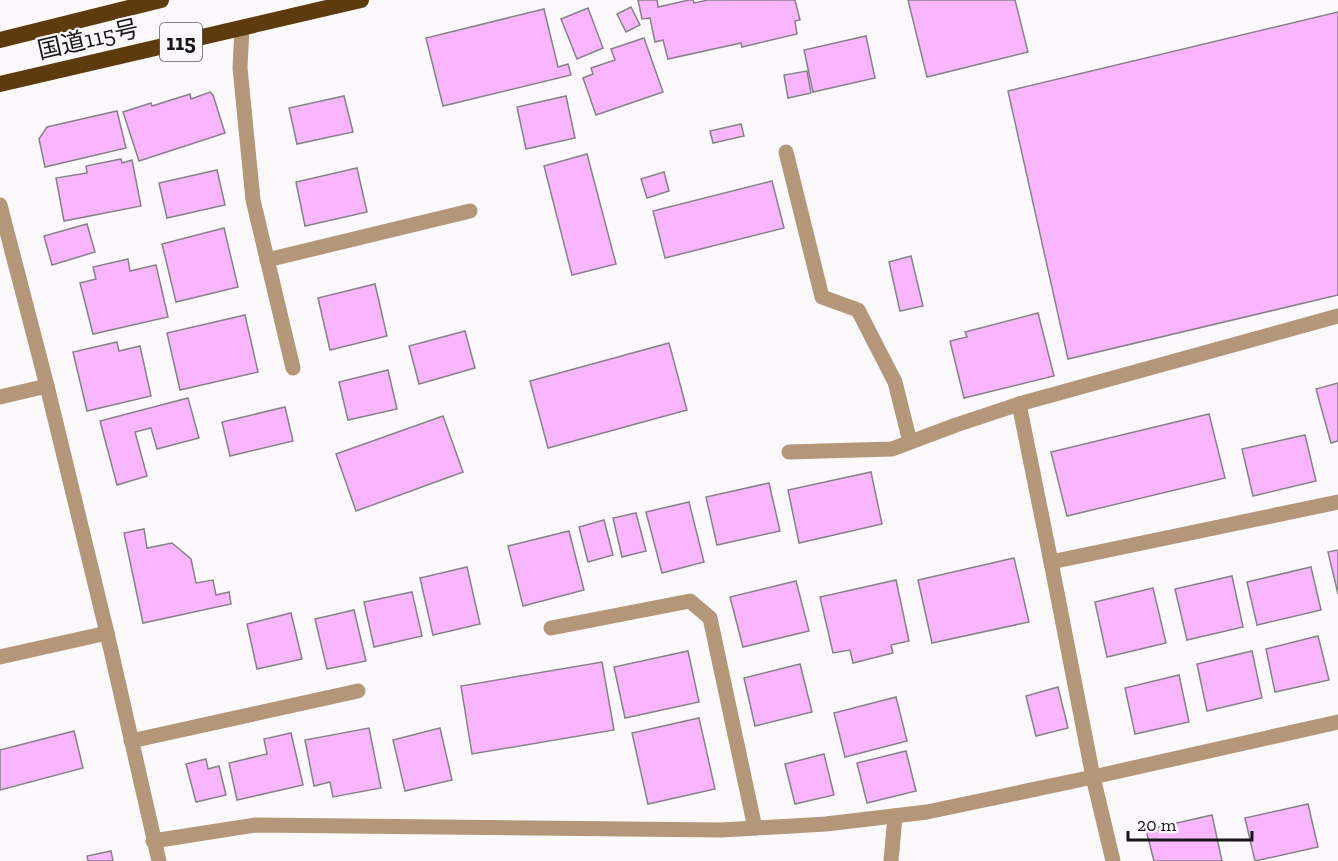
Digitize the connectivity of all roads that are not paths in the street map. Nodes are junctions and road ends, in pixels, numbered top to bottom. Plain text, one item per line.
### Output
1 (161, 0) edge
2 (361, 0) edge
3 (242, 28) junction
4 (0, 40) edge
5 (0, 84) edge
6 (786, 152) dead end
7 (0, 205) edge
8 (470, 211) dead end
9 (267, 260) junction
10 (1338, 316) edge
11 (292, 368) dead end
12 (47, 386) junction
13 (0, 397) edge
14 (1019, 404) junction
15 (910, 442) junction
16 (789, 452) dead end
17 (1338, 502) edge
18 (1052, 562) junction
19 (551, 628) dead end
20 (107, 633) junction
21 (0, 657) edge
22 (358, 691) dead end
23 (1338, 722) edge
24 (131, 741) junction
25 (1093, 777) junction
26 (895, 816) junction
27 (755, 828) junction
28 (153, 840) junction
29 (159, 861) edge
30 (891, 861) edge
31 (1113, 861) edge

1 - 4 highway, 国道115号 / 115
2 - 3 highway, 国道115号 / 115
3 - 5 highway, 国道115号 / 115
3 - 9 street
6 - 15 street
7 - 12 street
8 - 9 street
9 - 11 street
10 - 14 street
12 - 13 street
12 - 20 street
14 - 15 street
14 - 18 street
15 - 16 street
17 - 18 street
18 - 25 street
19 - 27 street
20 - 21 street
20 - 24 street
22 - 24 street
23 - 25 street
24 - 28 street
25 - 26 street
25 - 31 street
26 - 27 street
26 - 30 street
27 - 28 street
28 - 29 street

